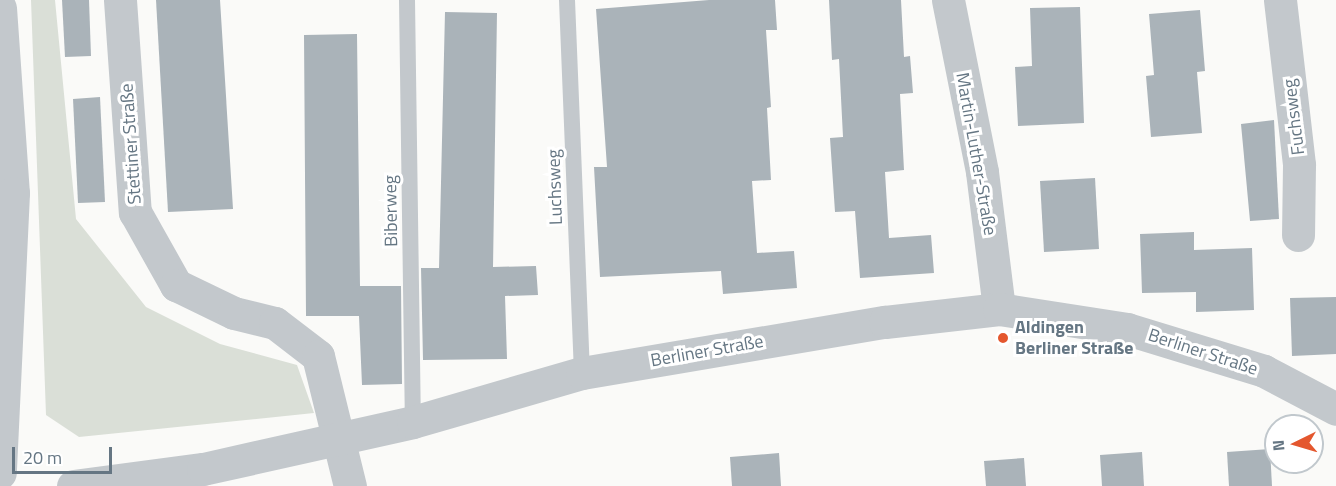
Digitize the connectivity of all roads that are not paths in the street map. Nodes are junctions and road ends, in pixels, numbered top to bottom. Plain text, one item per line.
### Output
1 (120, 0) edge
2 (407, 0) edge
3 (567, 0) edge
4 (948, 0) edge
5 (1280, 0) edge
6 (0, 8) edge
7 (1298, 235) dead end
8 (999, 309) junction
9 (582, 373) junction
10 (2, 405) edge
11 (1336, 409) edge
12 (413, 422) junction
13 (340, 438) junction
14 (0, 473) edge
15 (74, 486) edge
16 (350, 486) edge

1 - 13 street, Stettiner Straße
2 - 12 lane, Biberweg
3 - 9 lane, Luchsweg
4 - 8 street, Martin-Luther-Straße
5 - 7 street, Fuchsweg
6 - 10 street
8 - 9 street, Berliner Straße
8 - 11 street, Berliner Straße
9 - 12 street, Berliner Straße
10 - 14 street
12 - 13 street, Berliner Straße
13 - 15 street, Berliner Straße
13 - 16 street, Stettiner Straße

